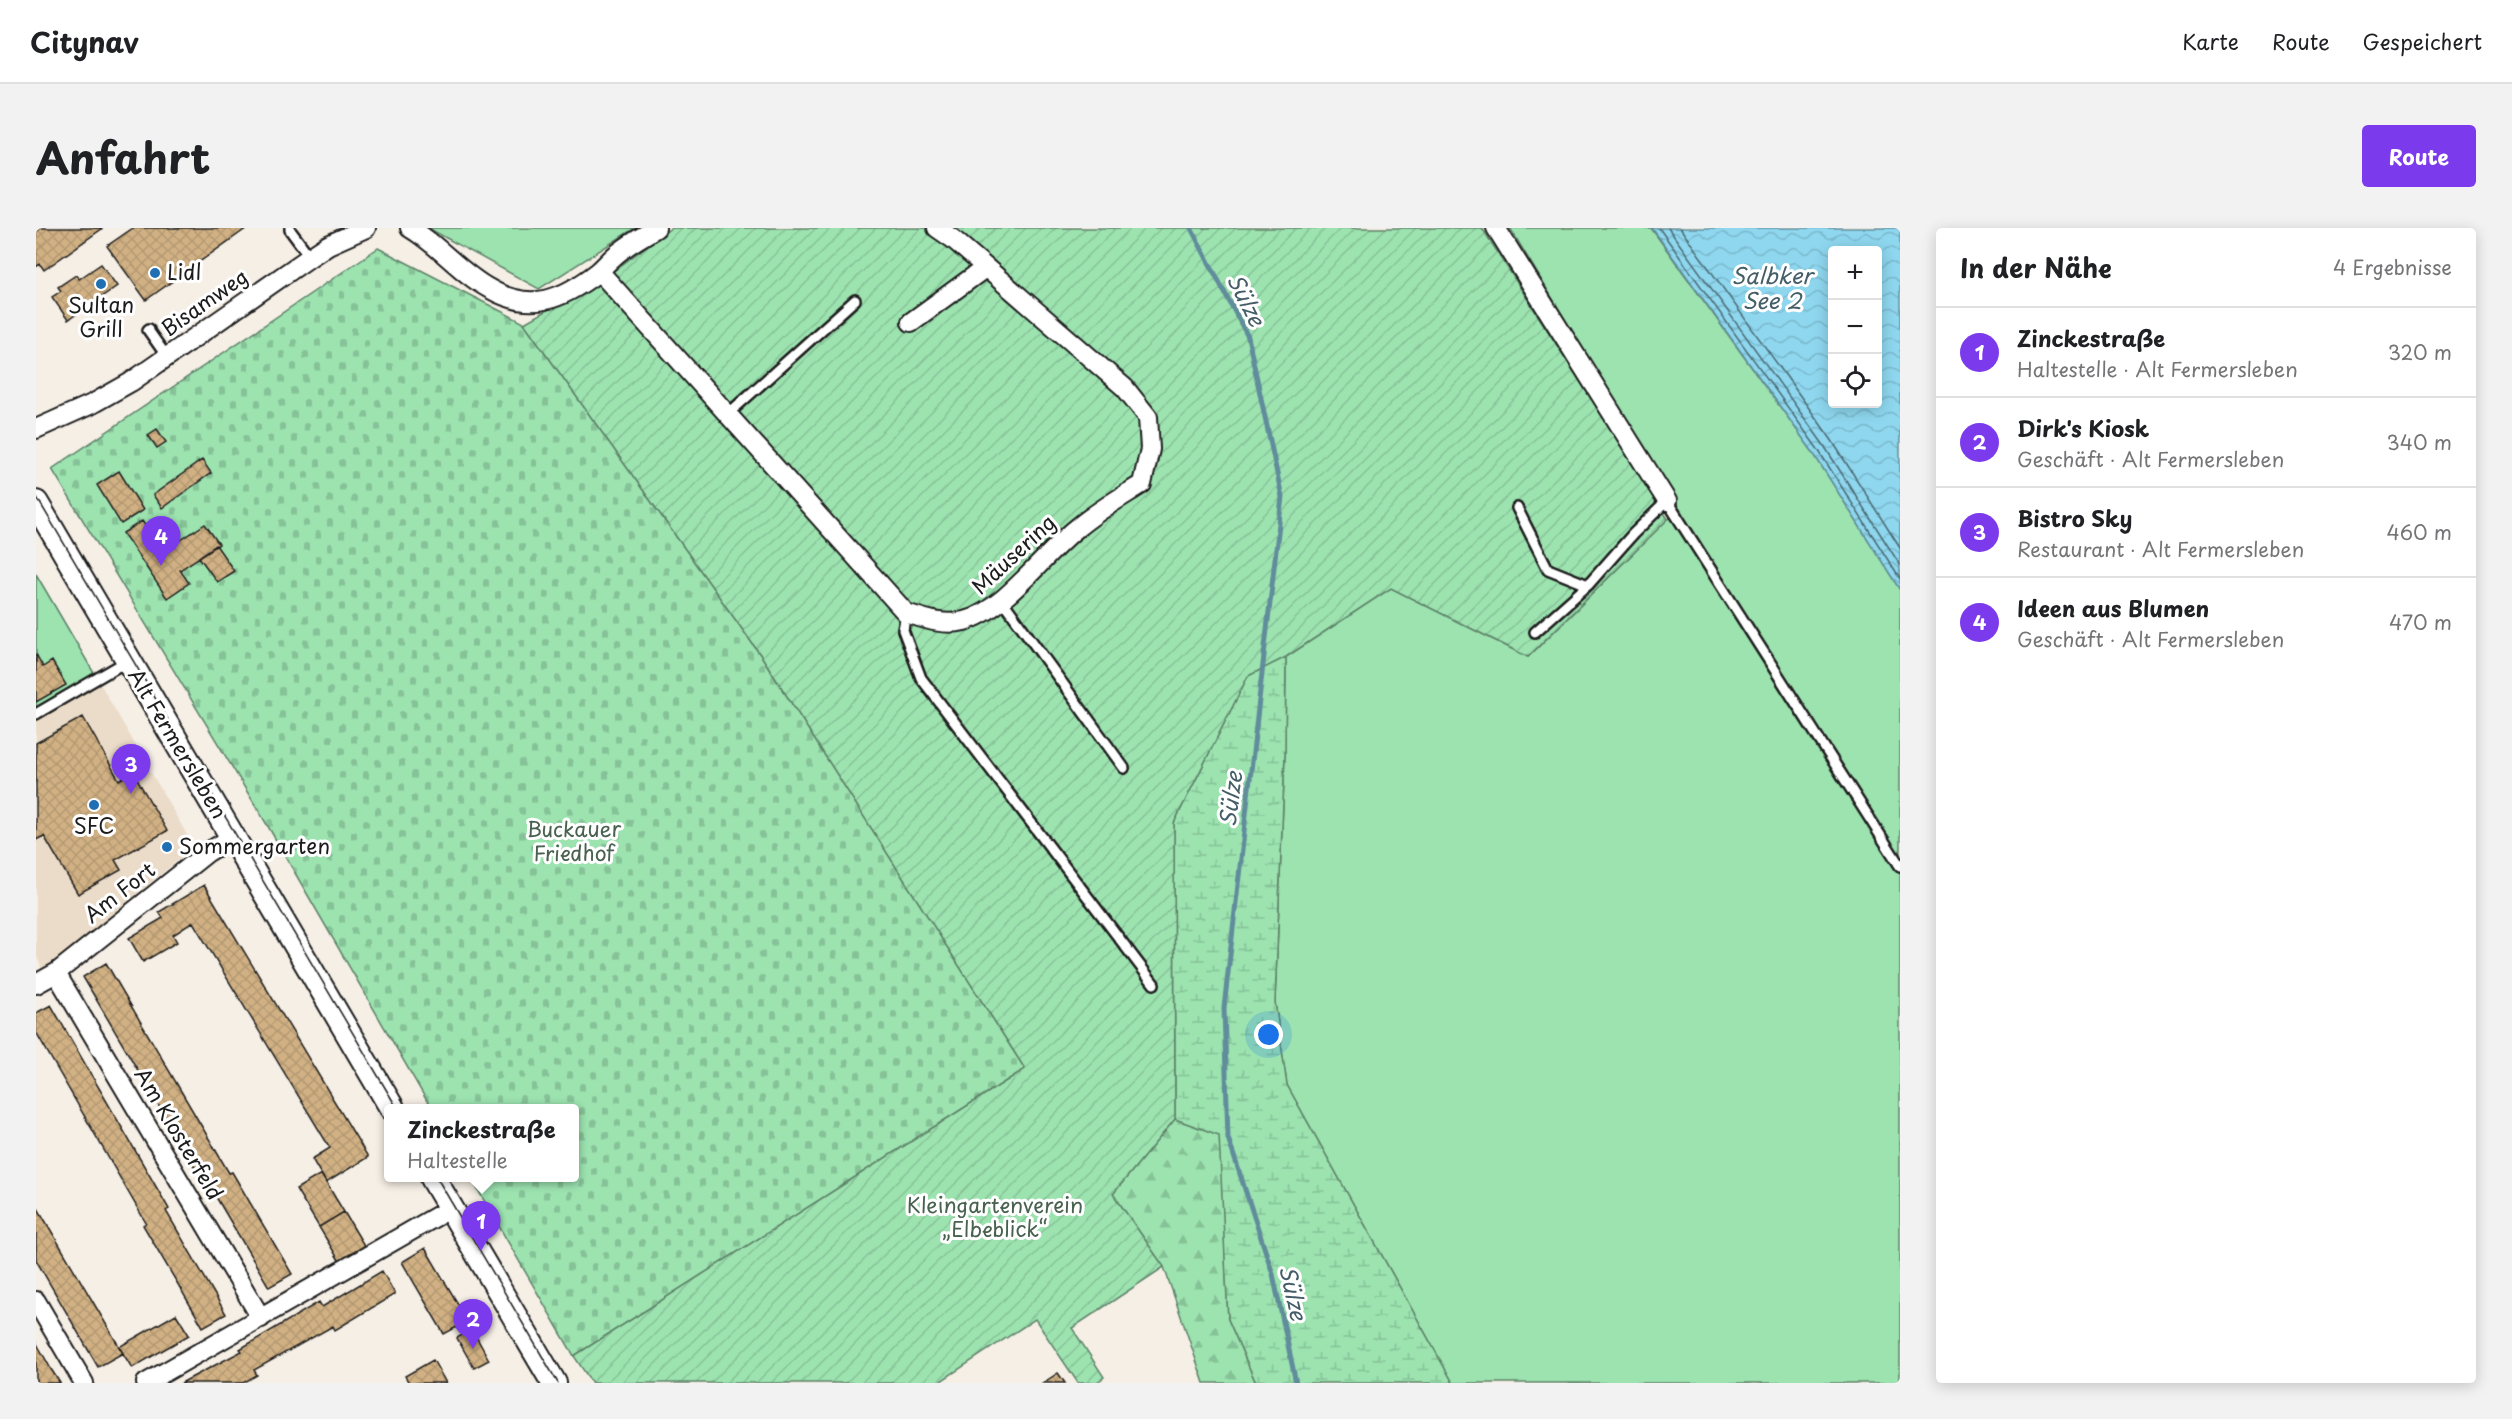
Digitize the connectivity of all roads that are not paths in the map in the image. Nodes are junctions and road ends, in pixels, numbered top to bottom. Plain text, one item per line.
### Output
1 (290, 228) edge
2 (366, 228) edge
3 (410, 228) edge
4 (656, 228) edge
5 (937, 228) edge
6 (1496, 228) edge
7 (310, 257) junction
8 (985, 268) junction
9 (599, 271) junction
10 (855, 300) dead end
11 (911, 322) dead end
12 (149, 329) dead end
13 (166, 357) junction
14 (728, 414) junction
15 (36, 429) edge
16 (1667, 501) junction
17 (36, 503) edge
18 (1517, 508) dead end
19 (1588, 585) junction
20 (1002, 600) junction
21 (906, 614) junction
22 (1534, 632) dead end
23 (128, 660) junction
24 (36, 714) edge
25 (1124, 768) dead end
26 (233, 837) junction
27 (1900, 866) edge
28 (56, 973) junction
29 (36, 984) edge
30 (1154, 984) dead end
31 (390, 1104) edge
32 (435, 1182) edge
33 (451, 1208) junction
34 (36, 1301) edge
35 (261, 1318) junction
36 (84, 1383) edge
37 (146, 1383) edge
38 (554, 1383) edge

1 - 7 lane
2 - 7 street, Bisamweg
3 - 9 street
4 - 9 street
5 - 8 street, Mäusering
6 - 16 street
7 - 13 street, Bisamweg
8 - 11 street
8 - 20 street, Mäusering
9 - 14 street
10 - 14 lane
12 - 13 lane
13 - 15 street, Bisamweg
14 - 21 street
16 - 19 lane
16 - 27 lane
17 - 23 main road, Alt Fermersleben
18 - 19 lane
19 - 22 lane
20 - 21 street, Mäusering
20 - 25 lane
21 - 30 lane
23 - 24 lane
23 - 26 main road, Alt Fermersleben
26 - 28 street, Am Fort
26 - 31 main road, Alt Fermersleben
28 - 29 street, Am Fort
28 - 35 street, Am Klosterfeld
32 - 33 main road
33 - 35 street
33 - 38 main road
34 - 36 street
35 - 37 street

